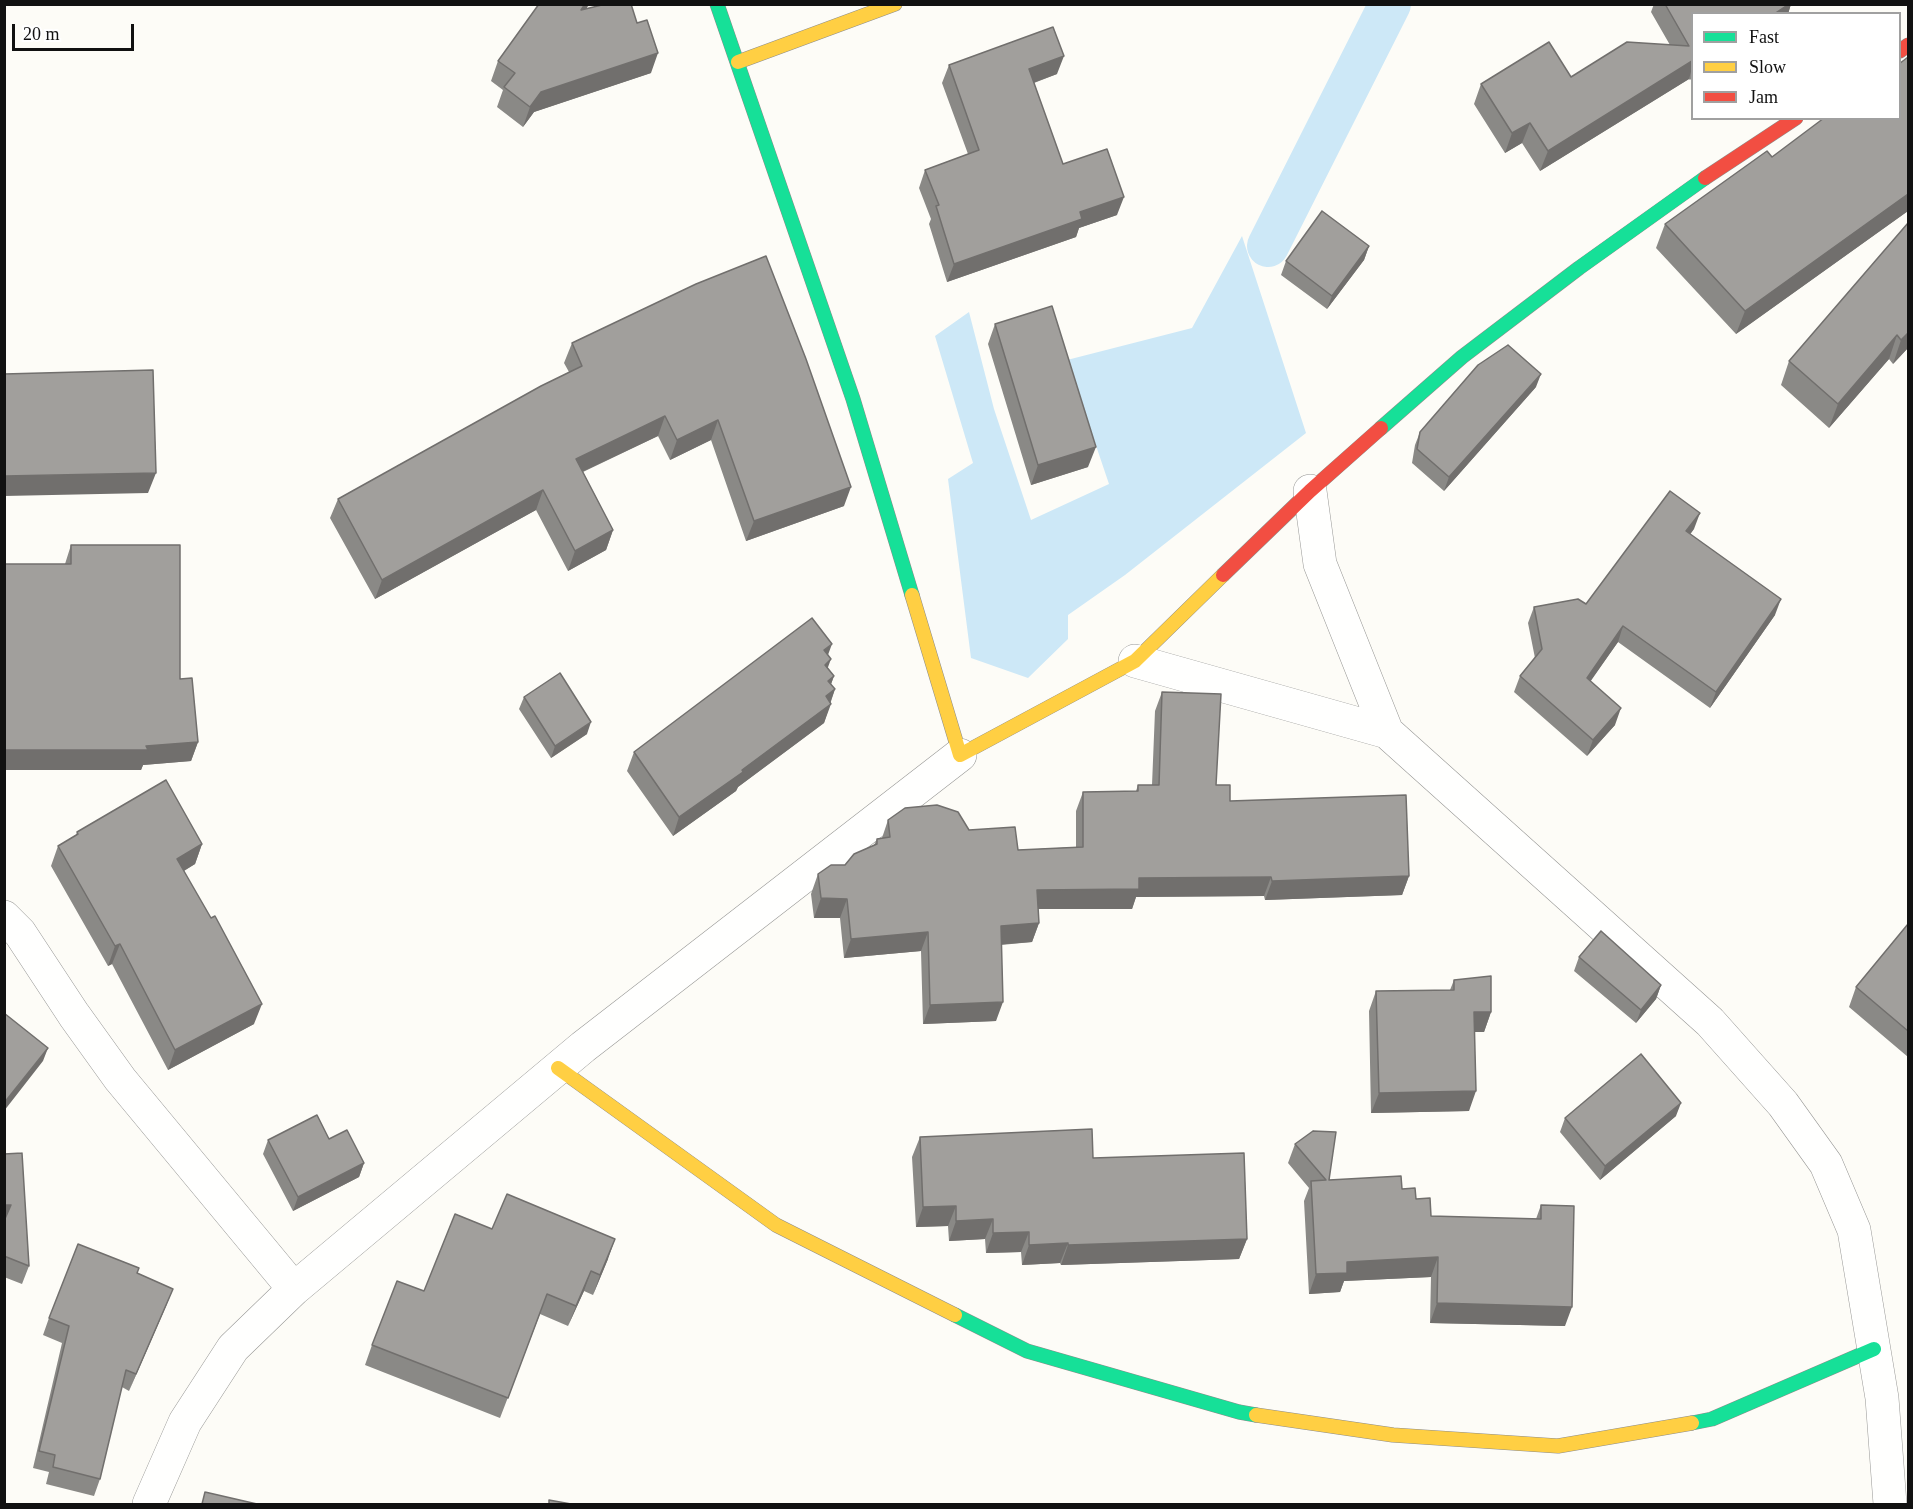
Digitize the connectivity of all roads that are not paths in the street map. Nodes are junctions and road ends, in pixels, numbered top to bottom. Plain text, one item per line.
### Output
1 (717, 4) edge
2 (895, 4) edge
3 (738, 62) junction
4 (1793, 120) edge
5 (1310, 491) junction
6 (1135, 661) junction
7 (1387, 732) junction
8 (960, 754) junction
9 (4, 917) edge
10 (558, 1068) junction
11 (294, 1289) junction
12 (1874, 1349) junction
13 (1898, 1460) edge
14 (149, 1504) edge
15 (1890, 1504) edge

1 - 3 street
2 - 3 street
3 - 8 street
4 - 5 street
5 - 6 street
5 - 7 street
6 - 7 street
6 - 8 street
7 - 12 street
8 - 10 street
9 - 11 street
10 - 11 street
10 - 12 street
11 - 14 street
12 - 13 street
13 - 15 street

